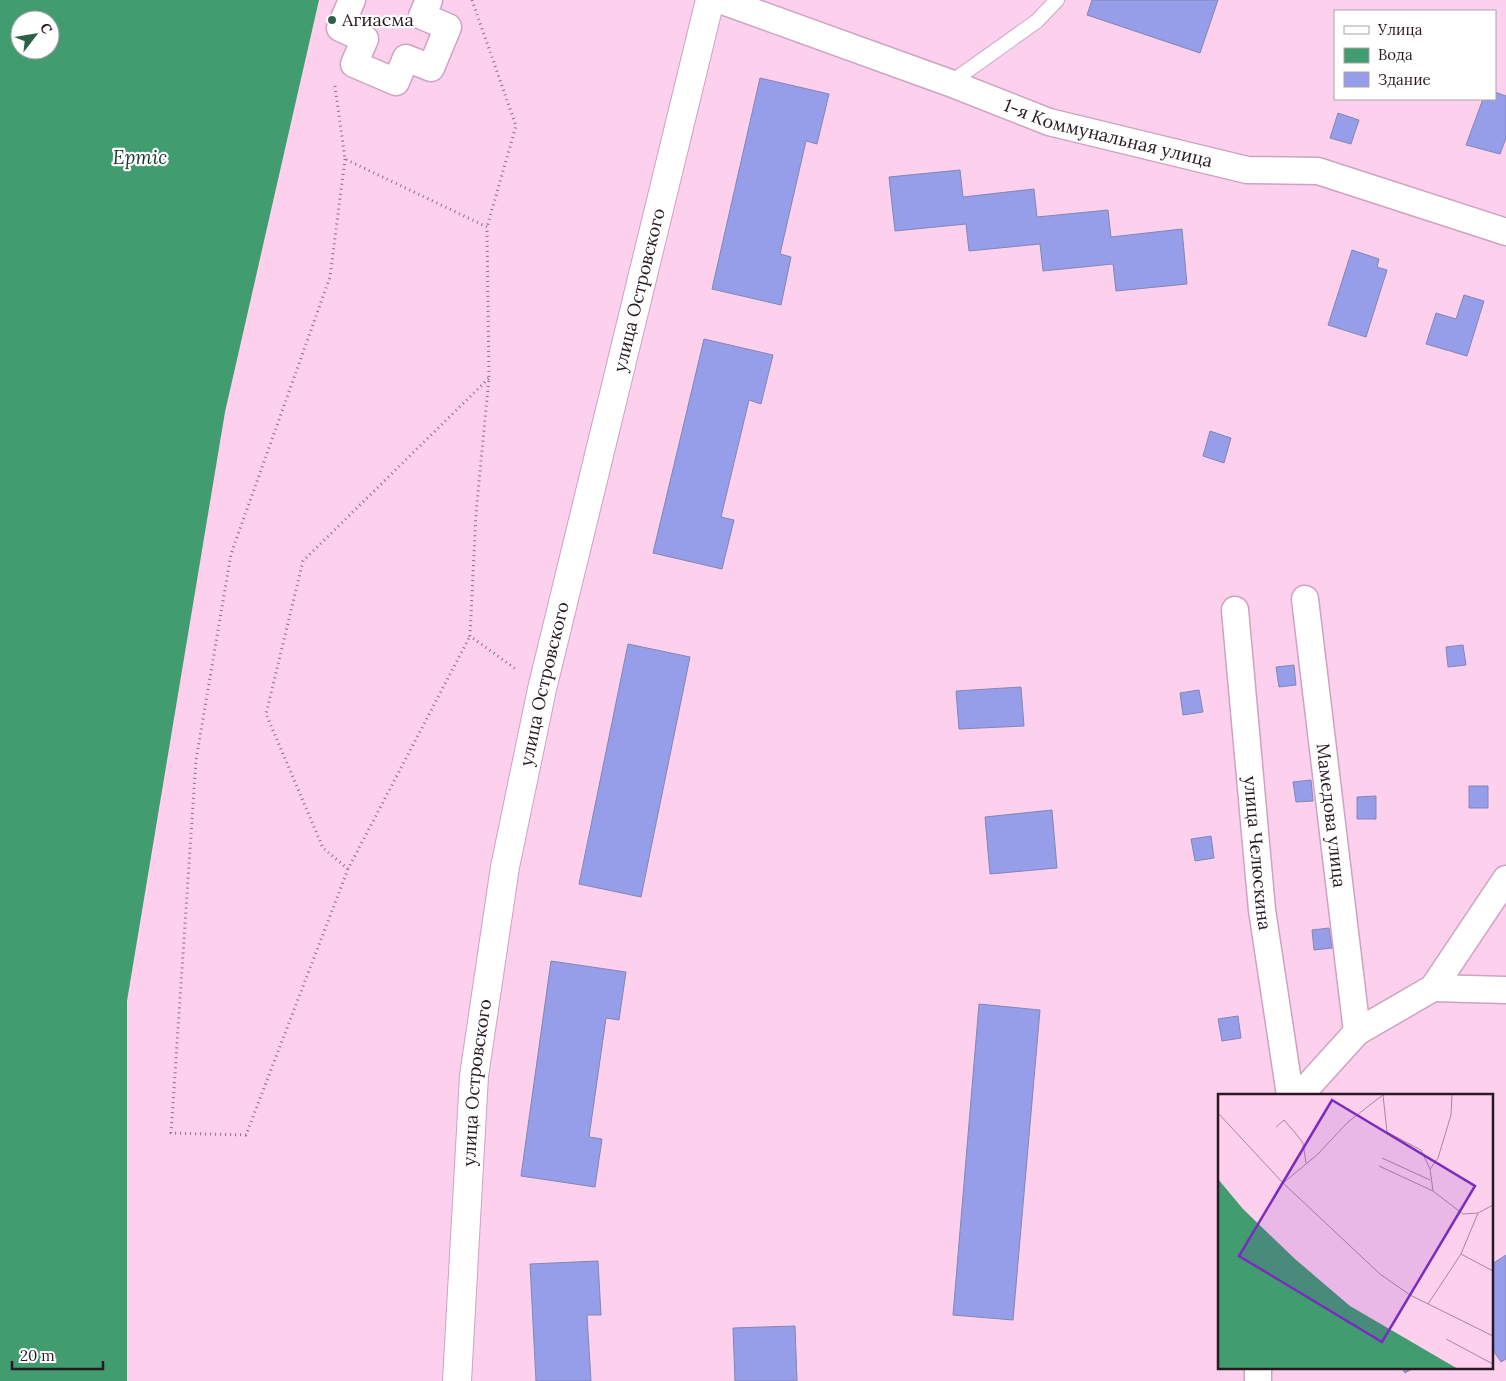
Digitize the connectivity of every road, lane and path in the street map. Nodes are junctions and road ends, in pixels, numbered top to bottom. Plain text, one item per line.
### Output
1 (352, 0) edge
2 (429, 0) edge
3 (472, 0) edge
4 (710, 0) edge
5 (720, 0) edge
6 (1058, 0) edge
7 (335, 83) dead end
8 (950, 83) junction
9 (345, 159) junction
10 (488, 227) junction
11 (1506, 232) edge
12 (489, 378) junction
13 (1305, 599) dead end
14 (1235, 610) dead end
15 (470, 636) junction
16 (542, 689) junction
17 (348, 869) junction
18 (1506, 879) edge
19 (1433, 988) junction
20 (1506, 990) edge
21 (1357, 1032) junction
22 (1290, 1094) edge
23 (1301, 1094) edge
24 (1258, 1368) edge
25 (457, 1381) edge
26 (1258, 1381) edge

1 - 2 street
3 - 10 path
4 - 16 main road, улица Островского
5 - 8 street, 1-я Коммунальная улица
6 - 8 lane
7 - 9 path
8 - 11 street, 1-я Коммунальная улица
9 - 10 path
9 - 17 path
10 - 12 path
12 - 15 path
12 - 17 path
13 - 21 street, Мамедова улица
14 - 22 street, улица Челюскина
15 - 16 path
15 - 17 path
16 - 25 main road, улица Островского
18 - 19 street
19 - 20 street
19 - 21 street
21 - 23 street
24 - 26 street

